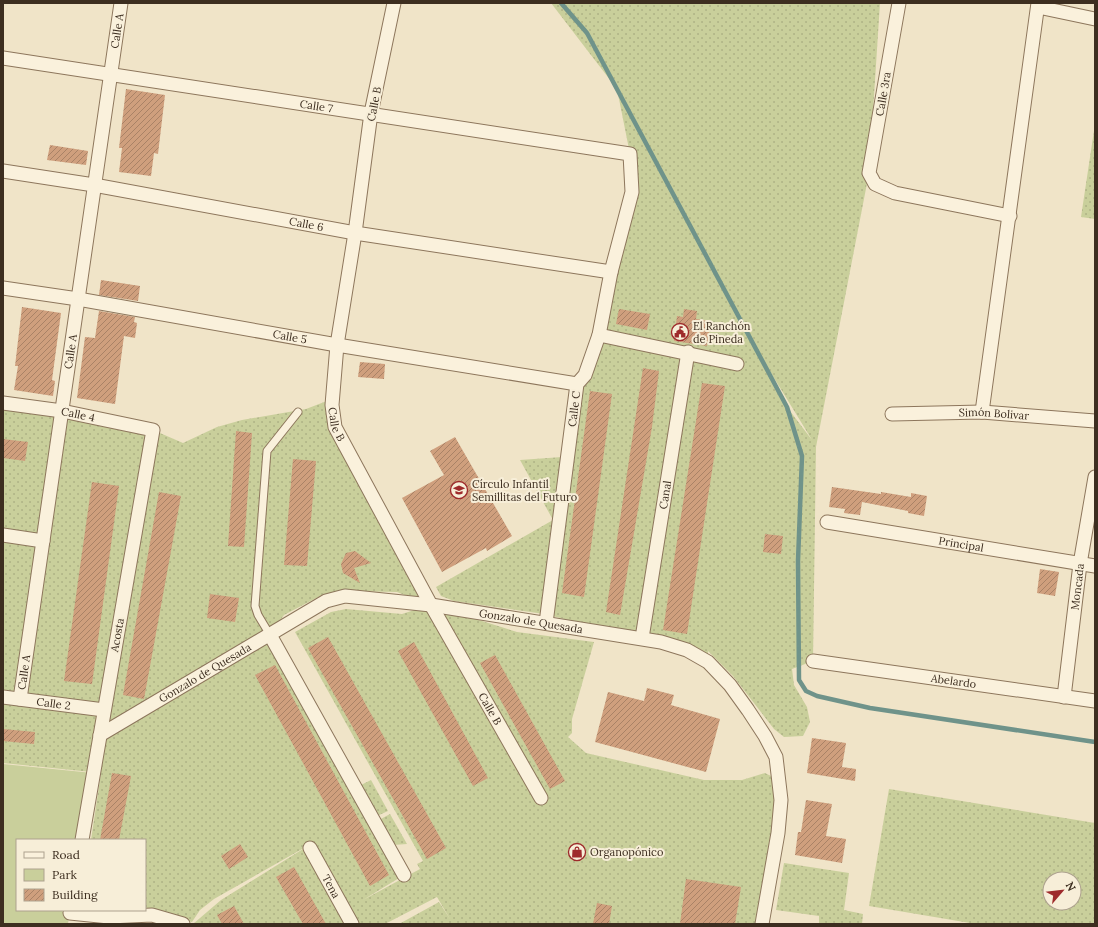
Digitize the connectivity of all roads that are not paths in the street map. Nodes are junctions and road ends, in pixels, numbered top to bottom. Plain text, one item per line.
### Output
1 (121, 3) edge
2 (394, 3) edge
3 (899, 3) edge
4 (1038, 5) edge
5 (1095, 19) edge
6 (3, 58) edge
7 (110, 74) junction
8 (371, 114) junction
9 (630, 154) joint
10 (3, 171) edge
11 (94, 185) junction
12 (1010, 216) junction
13 (355, 233) junction
14 (611, 272) junction
15 (3, 288) edge
16 (78, 299) junction
17 (599, 335) junction
18 (337, 346) junction
19 (688, 352) junction
20 (737, 364) dead end
21 (577, 384) junction
22 (3, 403) edge
23 (62, 411) junction
24 (298, 412) dead end
25 (982, 412) junction
26 (892, 414) dead end
27 (1095, 421) edge
28 (153, 430) joint
29 (1095, 477) edge
30 (827, 522) dead end
31 (3, 535) edge
32 (43, 541) junction
33 (1080, 564) junction
34 (1095, 566) edge
35 (431, 605) junction
36 (546, 623) junction
37 (270, 635) junction
38 (642, 638) junction
39 (813, 661) dead end
40 (3, 697) edge
41 (1064, 697) junction
42 (20, 700) junction
43 (1095, 701) edge
44 (104, 710) junction
45 (100, 735) junction
46 (541, 798) dead end
47 (82, 839) edge
48 (310, 848) dead end
49 (404, 875) dead end
50 (69, 916) edge
51 (183, 924) edge
52 (352, 924) edge
53 (762, 924) edge

1 - 7 street, Calle A
2 - 8 street, Calle B
3 - 12 street, Calle 3ra
4 - 5 street
4 - 12 street
6 - 7 street, Calle 7
7 - 8 street, Calle 7
7 - 11 street, Calle A
8 - 9 street, Calle 7
8 - 13 street, Calle B
9 - 14 street, Calle C
10 - 11 street, Calle 6
11 - 13 street, Calle 6
11 - 16 street, Calle A
12 - 25 street
13 - 14 street, Calle 6
13 - 18 street, Calle B
14 - 17 street, Calle C
15 - 16 street, Calle 5
16 - 18 street, Calle 5
16 - 23 street, Calle A
17 - 19 street
17 - 21 street, Calle C
18 - 21 street, Calle 5
18 - 35 street, Calle B
19 - 20 street
19 - 38 street, Canal
21 - 36 street, Calle C
22 - 23 street, Calle 4
23 - 28 street, Calle 4
23 - 32 street, Calle A
24 - 37 lane
25 - 26 street, Simón Bolivar
25 - 27 street, Simón Bolivar
28 - 44 street, Acosta
29 - 33 street, Moncada
30 - 33 street, Principal
31 - 32 street
32 - 42 street, Calle A
33 - 34 street, Principal
33 - 41 street, Moncada
35 - 36 street, Gonzalo de Quesada
35 - 37 street, Gonzalo de Quesada
35 - 46 street, Calle B
36 - 38 street, Gonzalo de Quesada
37 - 45 street, Gonzalo de Quesada
37 - 49 street
38 - 53 street, Gonzalo de Quesada
39 - 41 street, Abelardo
40 - 42 street, Calle 2
41 - 43 street, Abelardo
42 - 44 street, Calle 2
44 - 45 street, Acosta
45 - 47 street, Acosta
48 - 52 street, Tena
50 - 51 street

